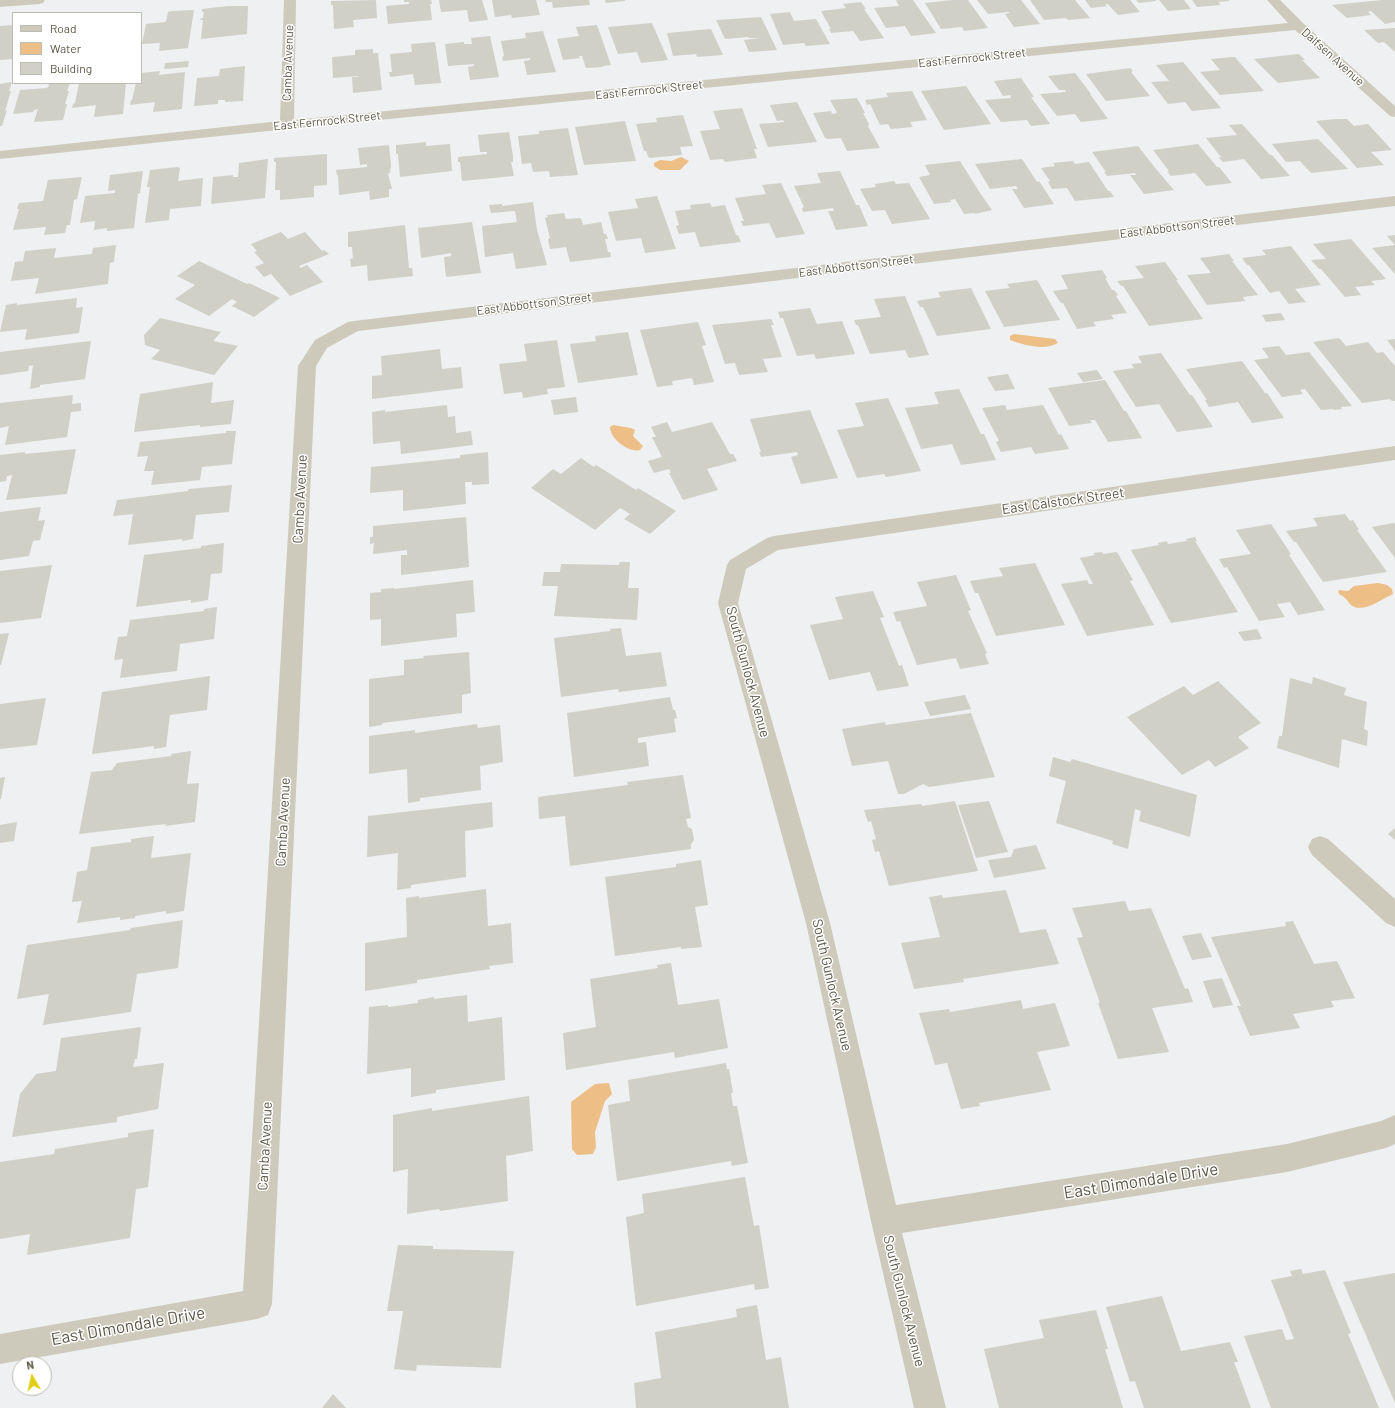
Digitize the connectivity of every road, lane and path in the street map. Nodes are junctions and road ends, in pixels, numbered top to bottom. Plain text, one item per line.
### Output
1 (39, 0) edge
2 (290, 0) edge
3 (1272, 0) edge
4 (0, 3) edge
5 (1298, 26) junction
6 (1395, 113) edge
7 (286, 125) junction
8 (0, 155) edge
9 (1395, 201) edge
10 (321, 344) joint
11 (1395, 453) edge
12 (738, 565) joint
13 (1320, 847) dead end
14 (1395, 915) edge
15 (1395, 1129) edge
16 (885, 1222) junction
17 (257, 1304) joint
18 (0, 1348) edge
19 (930, 1408) edge

1 - 4 street
2 - 7 street, Camba Avenue
3 - 5 street, Dalfsen Avenue
5 - 6 street, Dalfsen Avenue
5 - 7 street, East Fernrock Street
7 - 8 street, East Fernrock Street
9 - 10 street, East Abbottson Street
10 - 17 street, Camba Avenue
11 - 12 street, East Calstock Street
12 - 16 street, South Gunlock Avenue
13 - 14 street
15 - 16 street, East Dimondale Drive
16 - 19 street, South Gunlock Avenue
17 - 18 street, East Dimondale Drive

